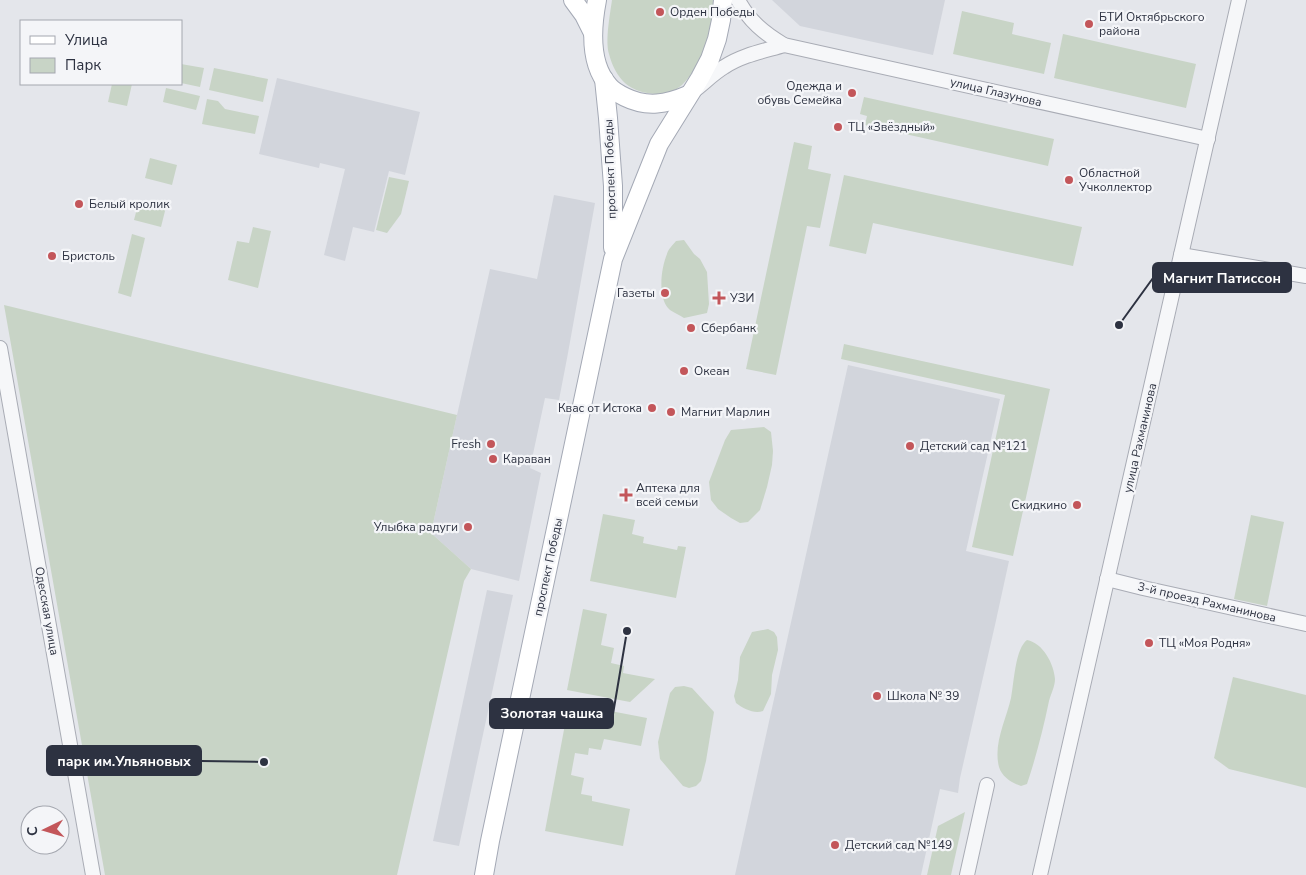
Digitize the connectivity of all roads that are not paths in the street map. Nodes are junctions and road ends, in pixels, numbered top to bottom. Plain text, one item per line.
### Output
1 (573, 0) edge
2 (597, 0) edge
3 (723, 0) edge
4 (738, 0) edge
5 (1239, 0) edge
6 (593, 33) junction
7 (784, 45) junction
8 (604, 79) junction
9 (688, 95) junction
10 (1208, 139) junction
11 (1181, 254) junction
12 (613, 259) junction
13 (1306, 276) edge
14 (0, 348) edge
15 (1107, 579) junction
16 (1306, 624) edge
17 (987, 784) dead end
18 (93, 875) edge
19 (484, 875) edge
20 (967, 875) edge
21 (1040, 875) edge

1 - 6 main road
2 - 6 main road
3 - 9 main road, проспект Победы
4 - 7 street, улица Глазунова
5 - 10 street, улица Рахманинова
6 - 8 main road
7 - 9 street, улица Глазунова
7 - 10 street, улица Глазунова
8 - 9 main road
8 - 12 main road, проспект Победы
9 - 12 main road, проспект Победы
10 - 11 street, улица Рахманинова
11 - 13 street
11 - 15 street, улица Рахманинова
12 - 19 main road, проспект Победы
14 - 18 street, Одесская улица
15 - 16 street, 3-й проезд Рахманинова
15 - 21 street, улица Рахманинова
17 - 20 street

